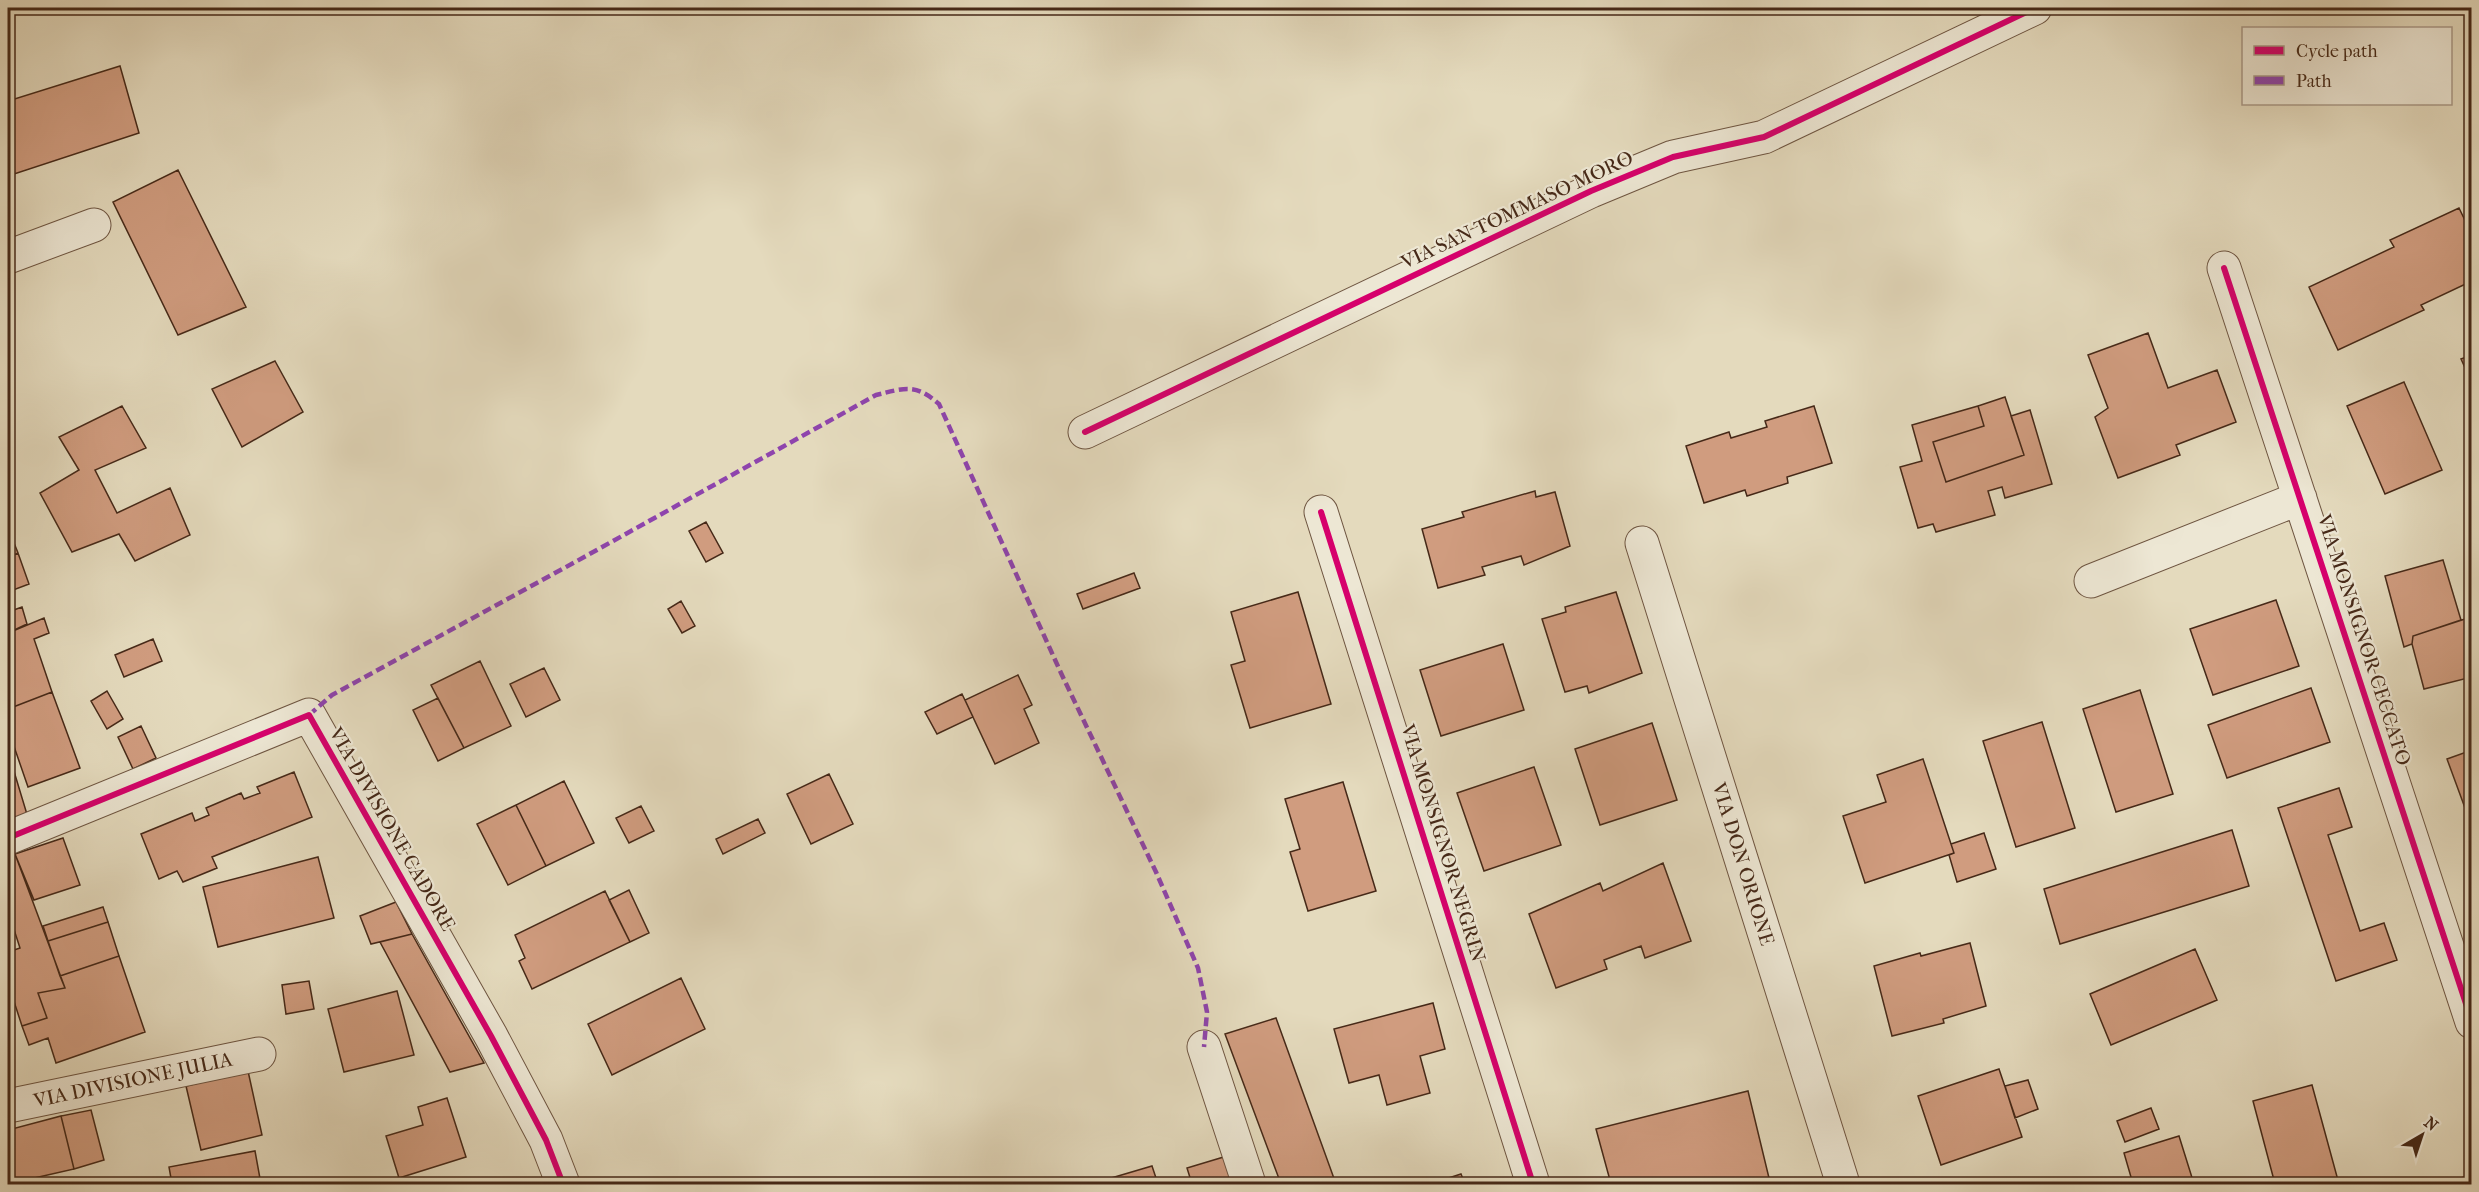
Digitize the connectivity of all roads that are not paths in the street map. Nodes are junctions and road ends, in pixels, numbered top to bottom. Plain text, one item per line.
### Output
1 (2035, 8) edge
2 (94, 225) dead end
3 (8, 257) edge
4 (2224, 268) dead end
5 (1085, 432) dead end
6 (2300, 498) junction
7 (1322, 512) dead end
8 (1642, 543) dead end
9 (2091, 581) dead end
10 (8, 838) edge
11 (2472, 1022) edge
12 (1204, 1047) dead end
13 (259, 1054) dead end
14 (8, 1106) edge
15 (563, 1185) edge
16 (1249, 1185) edge
17 (1533, 1185) edge
18 (1843, 1185) edge

1 - 5 street, VIA SAN TOMMASO MORO
2 - 3 street
4 - 6 street, VIA MONSIGNOR CECCATO
6 - 9 street
6 - 11 street, VIA MONSIGNOR CECCATO
7 - 17 street, VIA MONSIGNOR NEGRIN
8 - 18 street, VIA DON ORIONE
10 - 15 street, VIA DIVISIONE CADORE
12 - 16 street
13 - 14 street, VIA DIVISIONE JULIA

